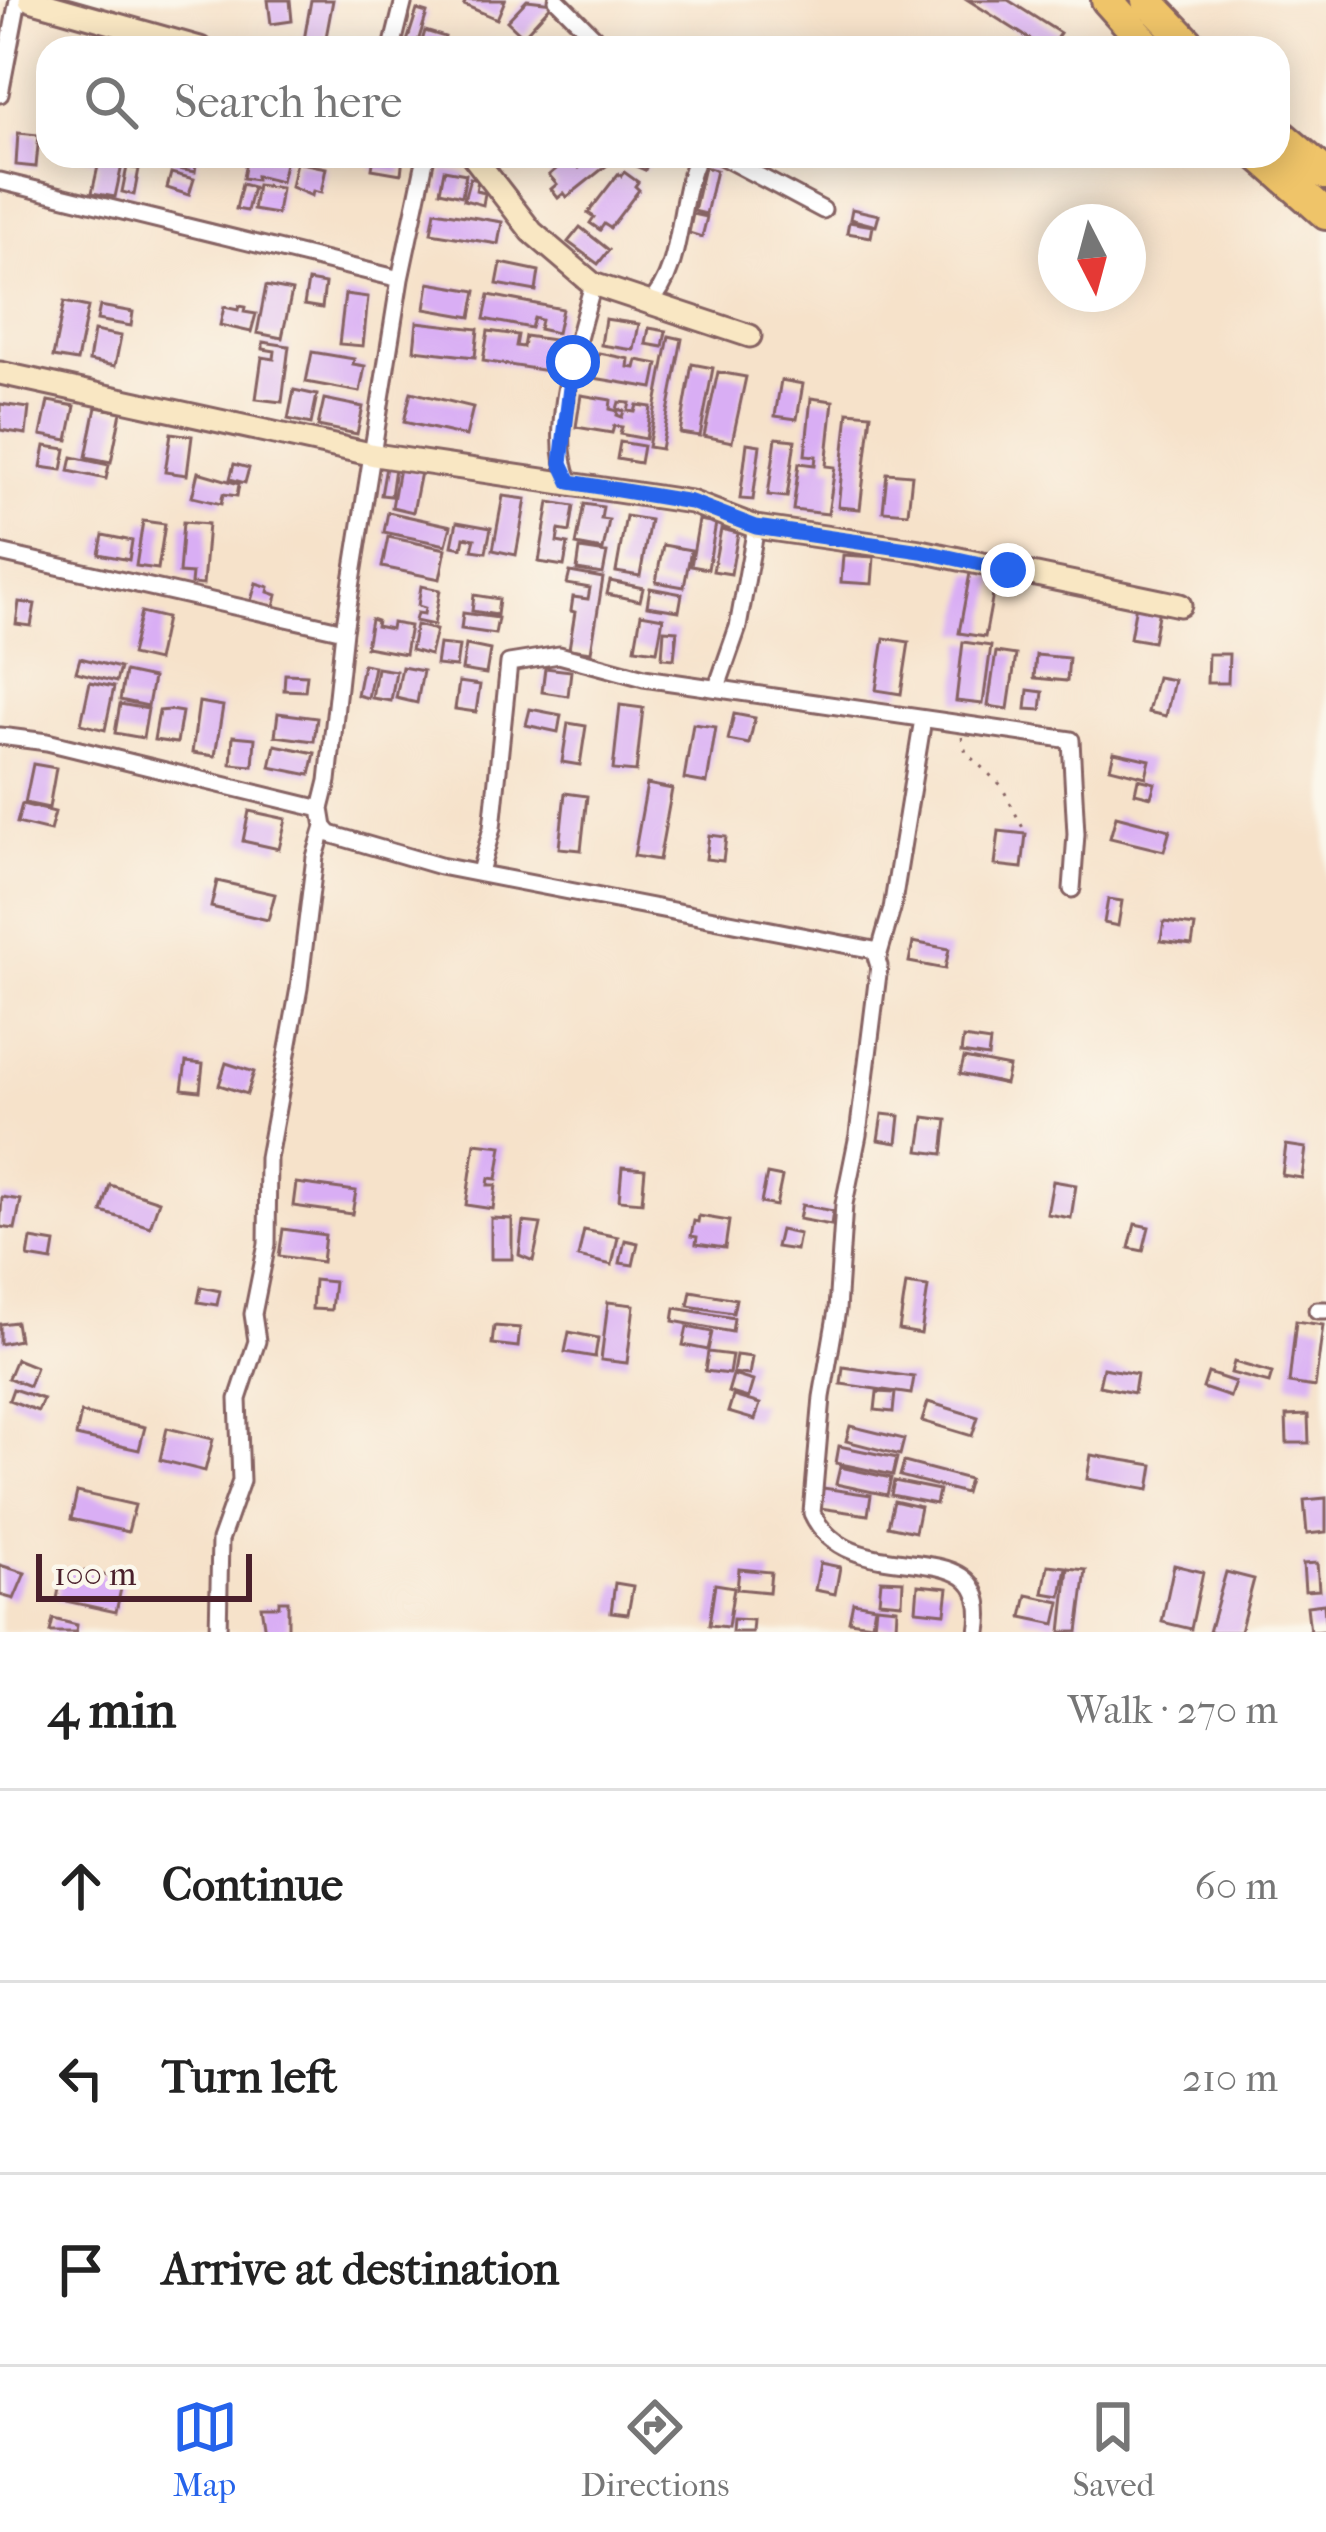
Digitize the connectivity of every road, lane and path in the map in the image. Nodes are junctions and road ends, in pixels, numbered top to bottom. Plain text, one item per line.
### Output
1 (18, 0) edge
2 (30, 0) edge
3 (404, 0) edge
4 (557, 0) edge
5 (1107, 0) edge
6 (1147, 0) edge
7 (158, 36) edge
8 (395, 36) edge
9 (593, 36) edge
10 (1139, 36) edge
11 (1182, 36) edge
12 (0, 94) edge
13 (1290, 143) edge
14 (423, 168) edge
15 (482, 168) edge
16 (692, 168) edge
17 (744, 168) edge
18 (1274, 168) edge
19 (1326, 174) edge
20 (0, 181) edge
21 (823, 210) dead end
22 (1326, 214) edge
23 (400, 279) junction
24 (593, 284) junction
25 (648, 305) junction
26 (749, 336) dead end
27 (0, 373) edge
28 (375, 455) junction
29 (565, 473) junction
30 (756, 527) junction
31 (0, 553) edge
32 (1180, 605) dead end
33 (344, 631) junction
34 (717, 687) junction
35 (923, 719) junction
36 (960, 723) junction
37 (0, 736) edge
38 (321, 809) junction
39 (324, 827) junction
40 (1022, 829) dead end
41 (480, 872) junction
42 (1072, 889) dead end
43 (878, 957) junction
44 (218, 1632) edge
45 (978, 1632) edge

1 - 12 street
2 - 7 street
3 - 8 street
4 - 9 street
5 - 10 highway
6 - 11 highway
13 - 19 highway
14 - 23 street
15 - 24 street
16 - 25 street
17 - 21 street
18 - 22 highway
20 - 23 street
23 - 28 street
24 - 25 street
24 - 29 street
25 - 26 street
27 - 28 street
28 - 29 street
28 - 33 street
29 - 30 street
30 - 32 street
30 - 34 street
31 - 33 street
33 - 38 street
34 - 35 street
34 - 41 street
35 - 36 street
35 - 43 street
36 - 40 path
36 - 42 street
37 - 38 street
38 - 39 street
39 - 41 street
39 - 44 street
41 - 43 street
43 - 45 street

